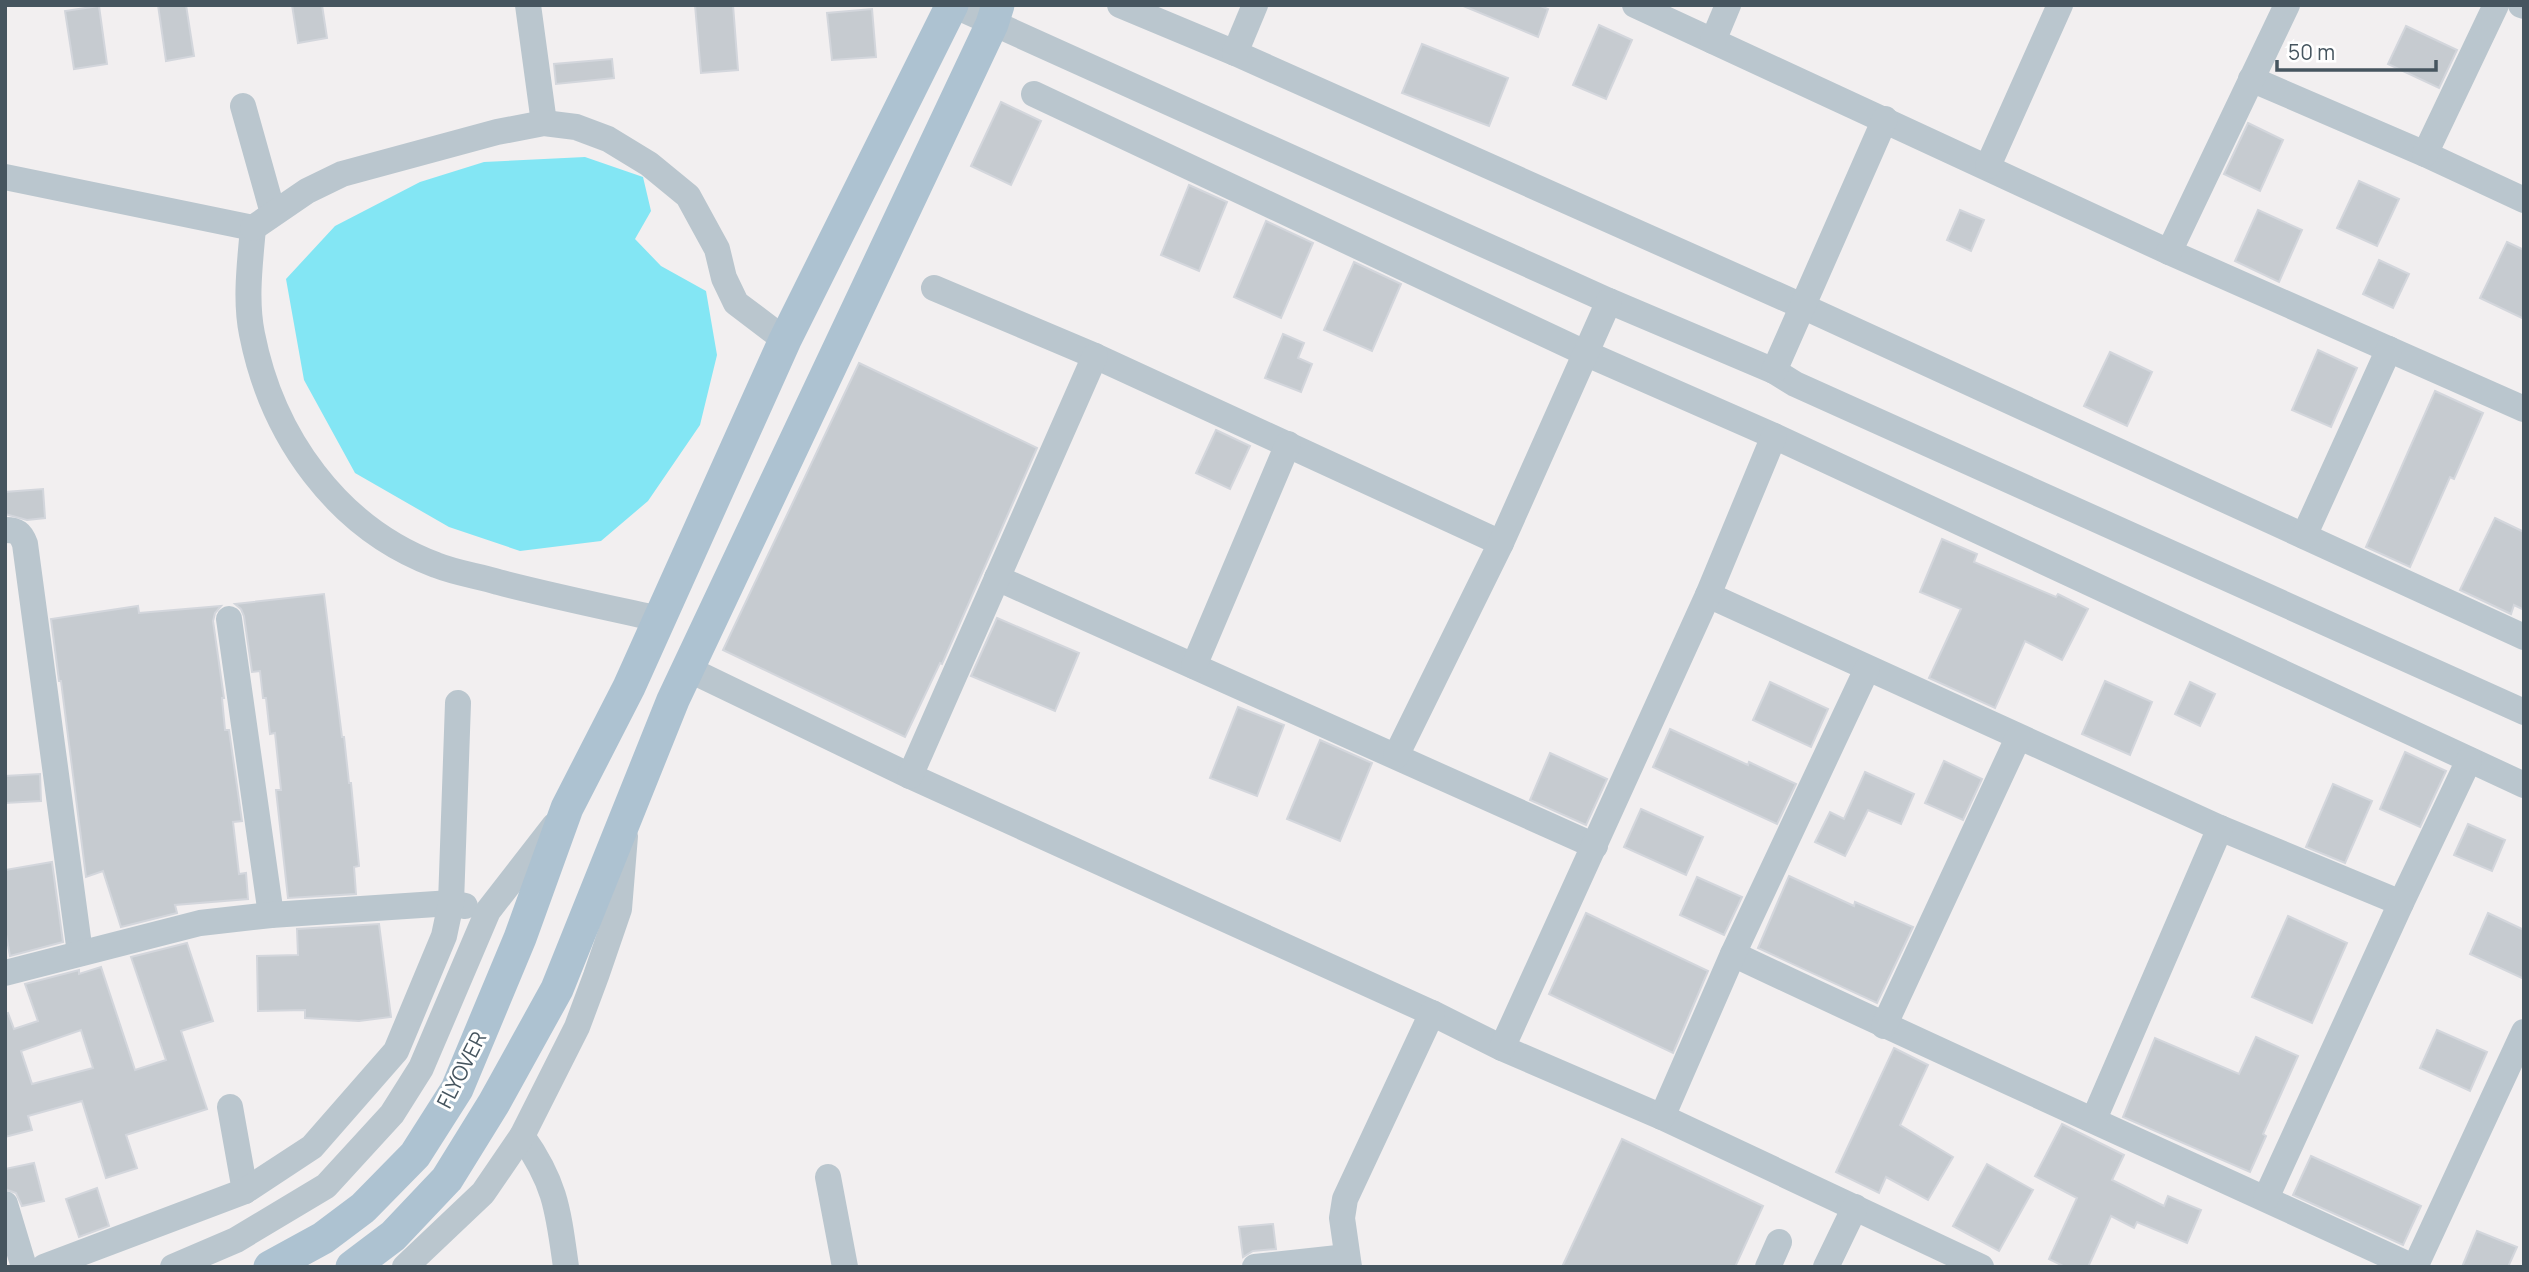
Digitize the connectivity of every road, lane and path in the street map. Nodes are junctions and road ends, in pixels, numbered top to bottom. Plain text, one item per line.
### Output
1 (528, 5) edge
2 (953, 5) edge
3 (1120, 5) edge
4 (1255, 5) edge
5 (1635, 5) edge
6 (1728, 5) edge
7 (2060, 5) edge
8 (2287, 5) edge
9 (2496, 5) edge
10 (995, 15) edge
11 (1713, 41) junction
12 (1235, 53) junction
13 (2251, 79) junction
14 (1034, 94) dead end
15 (243, 106) dead end
16 (1885, 119) junction
17 (544, 122) junction
18 (2426, 154) junction
19 (1988, 166) junction
20 (5, 177) edge
21 (2524, 200) edge
22 (263, 220) junction
23 (2169, 252) junction
24 (934, 288) dead end
25 (1609, 301) junction
26 (1802, 306) junction
27 (785, 340) junction
28 (2389, 349) junction
29 (1585, 353) junction
30 (1095, 356) junction
31 (1774, 371) junction
32 (2524, 409) edge
33 (1774, 436) junction
34 (1288, 444) junction
35 (5, 530) edge
36 (2304, 536) junction
37 (1501, 543) junction
38 (997, 578) junction
39 (1707, 595) junction
40 (660, 619) junction
41 (229, 620) dead end
42 (2524, 637) edge
43 (1194, 666) junction
44 (688, 668) junction
45 (1867, 669) junction
46 (629, 687) junction
47 (673, 700) junction
48 (458, 703) dead end
49 (2524, 712) edge
50 (2018, 738) junction
51 (1396, 756) junction
52 (2469, 760) junction
53 (910, 776) junction
54 (2524, 785) edge
55 (567, 808) junction
56 (626, 817) junction
57 (2220, 828) junction
58 (1595, 846) junction
59 (451, 903) junction
60 (2401, 903) junction
61 (488, 911) junction
62 (271, 915) junction
63 (80, 954) junction
64 (1733, 954) junction
65 (5, 973) edge
66 (1432, 1013) junction
67 (1884, 1026) junction
68 (2524, 1032) edge
69 (1502, 1048) junction
70 (230, 1107) dead end
71 (1662, 1117) junction
72 (2094, 1119) junction
73 (522, 1136) junction
74 (828, 1177) dead end
75 (245, 1191) junction
76 (2266, 1198) junction
77 (5, 1204) edge
78 (1855, 1207) junction
79 (1779, 1242) dead end
80 (1348, 1262) edge
81 (24, 1267) edge
82 (44, 1267) edge
83 (173, 1267) edge
84 (270, 1267) edge
85 (352, 1267) edge
86 (405, 1267) edge
87 (566, 1267) edge
88 (845, 1267) edge
89 (1255, 1267) edge
90 (1768, 1267) edge
91 (1826, 1267) edge
92 (1980, 1267) edge
93 (2414, 1267) edge

1 - 17 street
2 - 10 street
2 - 27 main road, FLYOVER
3 - 12 street
4 - 12 street
5 - 11 street
6 - 11 street
7 - 19 street
8 - 13 street
9 - 18 street
10 - 25 street
10 - 44 main road, FLYOVER
11 - 16 street
12 - 26 street
13 - 18 street
13 - 23 street
14 - 29 street
15 - 22 street
16 - 19 street
16 - 26 street
17 - 22 street
17 - 27 street
18 - 21 street
19 - 23 street
20 - 22 street
22 - 40 street
23 - 28 street
24 - 30 street
25 - 29 street
25 - 31 street
26 - 31 street
26 - 36 street
27 - 40 main road, FLYOVER
28 - 32 street
28 - 36 street
29 - 33 street
29 - 37 street
30 - 34 street
30 - 38 street
31 - 49 street
33 - 39 street
33 - 52 street
34 - 37 street
34 - 43 street
35 - 63 street
36 - 42 street
37 - 51 street
38 - 43 street
38 - 53 street
39 - 45 street
39 - 58 street
40 - 46 main road, FLYOVER
41 - 62 street
43 - 51 street
44 - 47 main road, FLYOVER
44 - 53 street
45 - 50 street
45 - 64 street
46 - 47 main road
46 - 55 main road, FLYOVER
47 - 56 main road, FLYOVER
48 - 59 street
50 - 57 street
50 - 67 street
51 - 58 street
52 - 54 street
52 - 60 street
53 - 66 street
55 - 61 street
55 - 84 main road, FLYOVER
56 - 73 street
56 - 85 main road, FLYOVER
57 - 60 street
57 - 72 street
58 - 69 street
59 - 61 street
59 - 62 street
59 - 75 street
60 - 76 street
61 - 83 street
62 - 63 street
63 - 65 street
64 - 67 street
64 - 71 street
66 - 69 street
66 - 80 street
67 - 72 street
68 - 93 street
69 - 71 street
70 - 75 street
71 - 78 street
72 - 76 street
73 - 86 street
73 - 87 street
74 - 88 street
75 - 82 street
76 - 93 street
77 - 81 street
78 - 91 street
78 - 92 street
79 - 90 street
80 - 89 street

